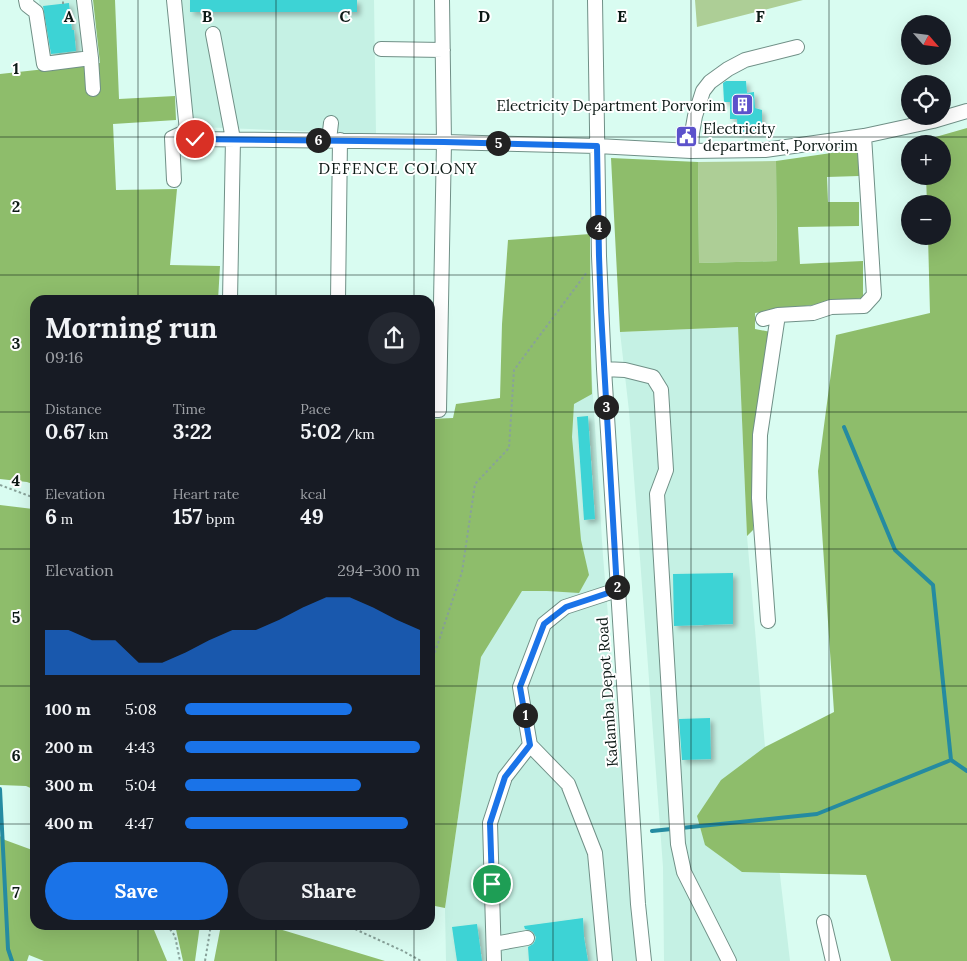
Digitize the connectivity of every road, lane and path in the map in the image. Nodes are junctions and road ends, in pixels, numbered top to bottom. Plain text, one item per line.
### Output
1 (26, 0) edge
2 (63, 0) edge
3 (84, 0) edge
4 (174, 0) edge
5 (442, 0) edge
6 (594, 0) edge
7 (63, 4) dead end
8 (213, 34) dead end
9 (797, 47) dead end
10 (381, 49) dead end
11 (443, 50) junction
12 (91, 58) junction
13 (93, 88) dead end
14 (967, 110) edge
15 (330, 124) dead end
16 (187, 131) junction
17 (864, 136) junction
18 (232, 139) junction
19 (335, 140) junction
20 (444, 142) junction
21 (597, 146) junction
22 (691, 151) junction
23 (174, 180) dead end
24 (599, 256) junction
25 (230, 295) edge
26 (338, 295) edge
27 (778, 315) junction
28 (763, 319) dead end
29 (604, 369) junction
30 (435, 383) edge
31 (0, 485) edge
32 (30, 496) edge
33 (617, 590) junction
34 (768, 621) dead end
35 (435, 652) edge
36 (530, 745) junction
37 (824, 922) dead end
38 (171, 930) edge
39 (210, 930) edge
40 (357, 930) edge
41 (527, 938) dead end
42 (494, 944) junction
43 (180, 961) edge
44 (205, 961) edge
45 (421, 961) edge
46 (494, 961) edge
47 (605, 961) edge
48 (644, 961) edge
49 (729, 961) edge
50 (833, 961) edge

1 - 12 street
2 - 7 path
3 - 12 street
4 - 16 street
5 - 11 street
6 - 21 street, Kadamba Depot Road
8 - 18 street
9 - 22 street
10 - 11 street
11 - 20 street
12 - 13 street
14 - 17 street
15 - 19 street
16 - 18 street
16 - 23 street
17 - 22 street
17 - 27 street
18 - 19 street
18 - 25 street
19 - 20 street
19 - 26 street
20 - 21 street
20 - 30 street
21 - 22 street
21 - 24 street, Kadamba Depot Road
24 - 29 street, Kadamba Depot Road
24 - 35 path
27 - 28 street
27 - 34 street
29 - 33 street, Kadamba Depot Road
29 - 49 street
31 - 32 path
33 - 36 street
33 - 48 street, Kadamba Depot Road
36 - 42 street
36 - 47 street
37 - 50 street
38 - 43 path
39 - 44 path
40 - 45 path
41 - 42 street
42 - 46 street

